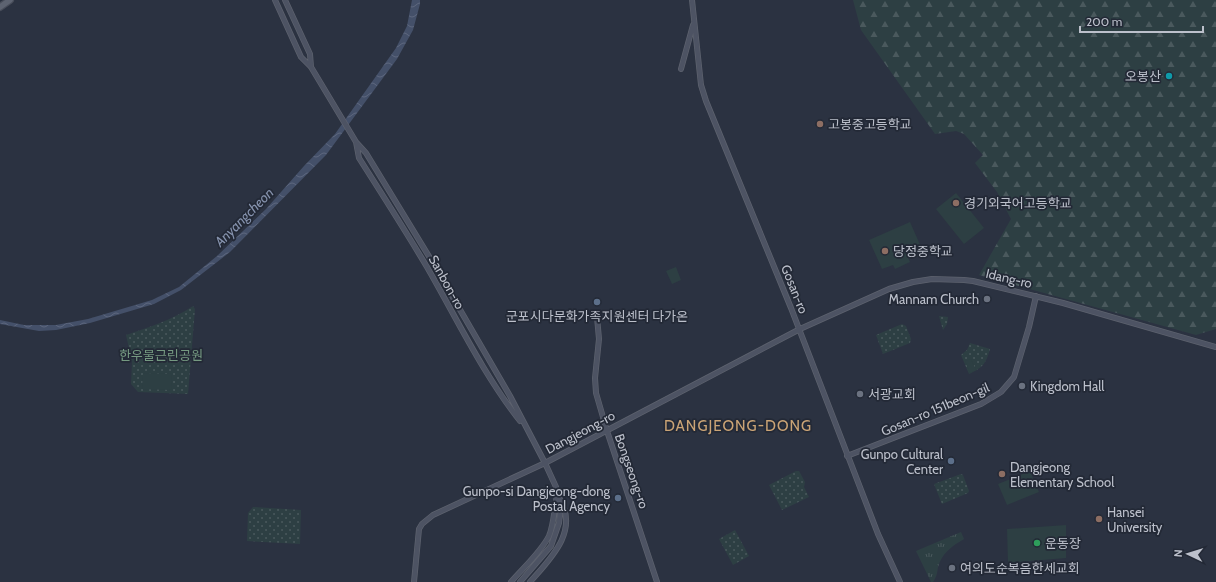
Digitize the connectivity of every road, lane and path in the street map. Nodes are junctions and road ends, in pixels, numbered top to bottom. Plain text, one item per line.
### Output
1 (10, 0) edge
2 (275, 0) edge
3 (285, 0) edge
4 (692, 0) edge
5 (0, 7) edge
6 (694, 21) junction
7 (311, 67) junction
8 (681, 69) dead end
9 (355, 141) junction
10 (1036, 296) junction
11 (598, 317) dead end
12 (800, 329) junction
13 (1216, 347) edge
14 (526, 429) junction
15 (607, 431) junction
16 (848, 456) junction
17 (545, 463) junction
18 (557, 494) junction
19 (414, 582) edge
20 (511, 582) edge
21 (520, 582) edge
22 (530, 582) edge
23 (657, 582) edge
24 (900, 582) edge

1 - 5 main road
2 - 7 street
3 - 7 street
4 - 6 street, Gosan-ro
6 - 8 street
6 - 12 street, Gosan-ro
7 - 9 street
9 - 14 street, Sanbon-ro
9 - 14 street, Sanbon-ro
10 - 12 street, Idang-ro
10 - 13 street, Idang-ro
10 - 16 street, Gosan-ro 151beon-gil
11 - 15 street, Bongseong-ro
12 - 15 street, Dangjeong-ro
12 - 16 street, Gosan-ro
14 - 17 street, Sanbon-ro
15 - 17 street, Dangjeong-ro
15 - 23 street, Bongseong-ro
16 - 24 street, Gosan-ro
17 - 18 street, Sanbon-ro
17 - 19 street, Dangjeong-ro
18 - 20 street
18 - 21 street, Sanbon-ro
18 - 22 street

